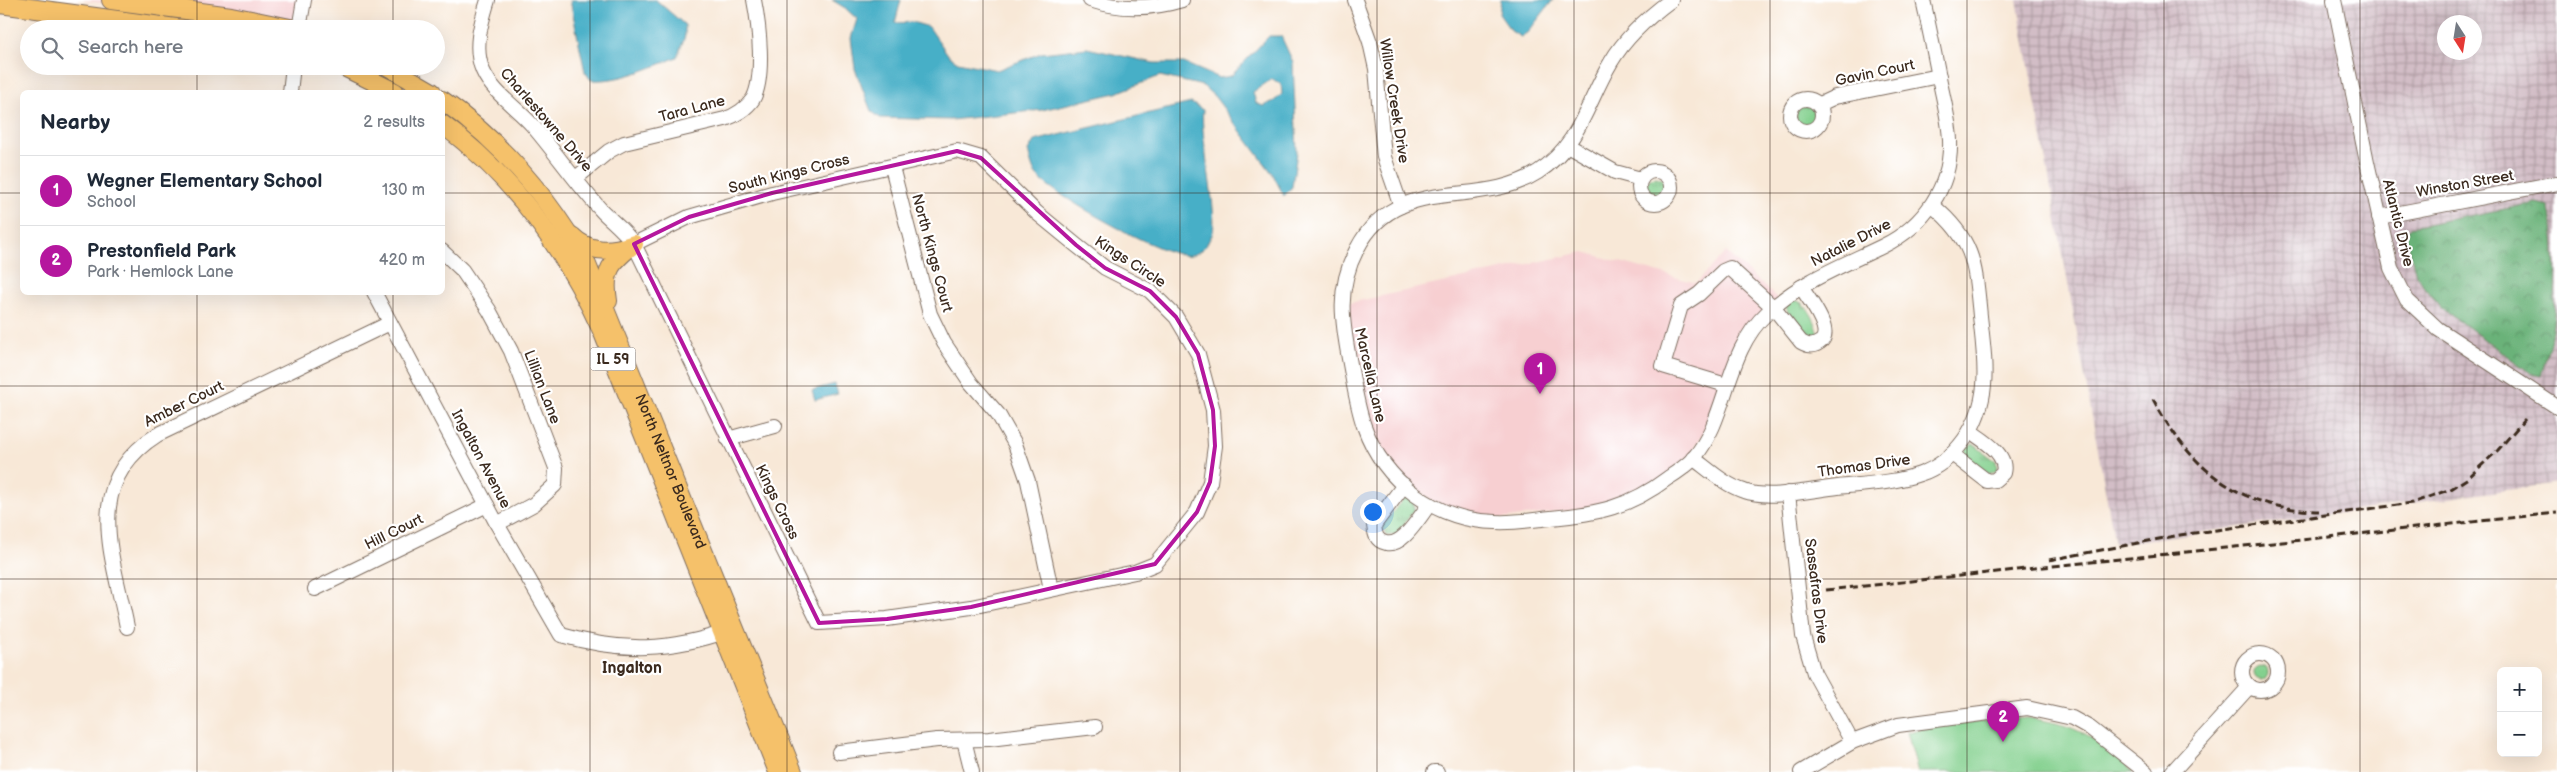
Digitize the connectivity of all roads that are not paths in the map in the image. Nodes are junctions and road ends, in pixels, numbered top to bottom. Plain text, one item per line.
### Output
1 (112, 0) edge
2 (304, 0) edge
3 (488, 0) edge
4 (754, 0) edge
5 (1090, 0) edge
6 (1182, 0) edge
7 (1355, 0) edge
8 (1671, 0) edge
9 (1923, 0) edge
10 (2334, 0) edge
11 (153, 3) edge
12 (0, 4) edge
13 (117, 20) edge
14 (251, 20) edge
15 (301, 20) edge
16 (292, 75) edge
17 (360, 75) edge
18 (403, 75) edge
19 (1939, 76) junction
20 (290, 90) edge
21 (391, 90) edge
22 (429, 90) edge
23 (445, 102) edge
24 (1818, 105) dead end
25 (445, 126) edge
26 (1569, 146) junction
27 (957, 151) joint
28 (892, 167) junction
29 (576, 178) junction
30 (1641, 179) dead end
31 (2557, 183) edge
32 (1401, 206) junction
33 (1933, 206) junction
34 (2379, 217) junction
35 (571, 236) junction
36 (634, 244) junction
37 (445, 254) edge
38 (1801, 287) junction
39 (376, 295) edge
40 (1774, 307) junction
41 (612, 321) junction
42 (390, 323) junction
43 (1726, 386) junction
44 (2557, 407) edge
45 (775, 426) dead end
46 (1970, 431) junction
47 (728, 439) junction
48 (1952, 454) junction
49 (1693, 458) junction
50 (1404, 485) junction
51 (1788, 493) junction
52 (487, 505) junction
53 (1429, 505) junction
54 (497, 524) junction
55 (315, 589) dead end
56 (1051, 589) junction
57 (965, 608) joint
58 (127, 627) dead end
59 (729, 631) junction
60 (2250, 687) dead end
61 (1095, 728) dead end
62 (964, 740) junction
63 (773, 741) junction
64 (1852, 742) junction
65 (838, 752) dead end
66 (778, 772) edge
67 (793, 772) edge
68 (972, 772) edge
69 (1801, 772) edge
70 (2146, 772) edge
71 (2172, 772) edge

1 - 11 main road
2 - 15 street
3 - 29 street, Charlestowne Drive
4 - 29 street, Tara Lane
5 - 6 street
7 - 32 street, Willow Creek Drive
8 - 26 street
9 - 19 street, Natalie Drive
10 - 34 street, Atlantic Drive
11 - 14 main road
12 - 13 main road
16 - 20 street
17 - 21 main road
18 - 22 main road
19 - 24 street, Gavin Court
19 - 33 street, Natalie Drive
23 - 35 main road, North Neltnor Boulevard / IL 59
25 - 59 main road, North Neltnor Boulevard / IL 59
26 - 30 street
26 - 32 street, Marcella Lane
27 - 28 street, South Kings Cross
27 - 56 street, Kings Circle
28 - 36 street, South Kings Cross
28 - 56 street, North Kings Court
29 - 36 street, Charlestowne Drive
31 - 34 street, Winston Street
32 - 50 street, Marcella Lane
33 - 38 street, Natalie Drive
33 - 46 street, Thomas Drive
34 - 44 street, Atlantic Drive
35 - 36 main road
35 - 41 main road, North Neltnor Boulevard / IL 59
36 - 41 main road
36 - 47 street, Kings Cross
37 - 54 street, Lillian Lane
38 - 40 street, Natalie Drive
38 - 40 street
39 - 42 street, Ingalton Avenue
40 - 43 street, Natalie Drive
40 - 43 street
41 - 59 main road, North Neltnor Boulevard / IL 59
42 - 52 street, Ingalton Avenue
42 - 58 street, Amber Court
43 - 49 street, Natalie Drive
45 - 47 street
46 - 48 street, Thomas Drive
46 - 48 street
47 - 57 street, Kings Cross
48 - 51 street, Thomas Drive
49 - 51 street, Thomas Drive
49 - 53 street, Marcella Lane
50 - 53 street, Marcella Lane
50 - 53 street
51 - 64 street, Sassafras Drive
52 - 54 street, Ingalton Avenue
52 - 55 street, Hill Court
54 - 59 street, Ingalton Avenue
56 - 57 street, Kings Circle
59 - 63 main road, North Neltnor Boulevard / IL 59
60 - 71 street
61 - 62 street
62 - 65 street
62 - 68 street
63 - 66 main road, North Neltnor Boulevard / IL 59
63 - 67 main road, North Neltnor Boulevard / IL 59
64 - 69 street
64 - 70 street

